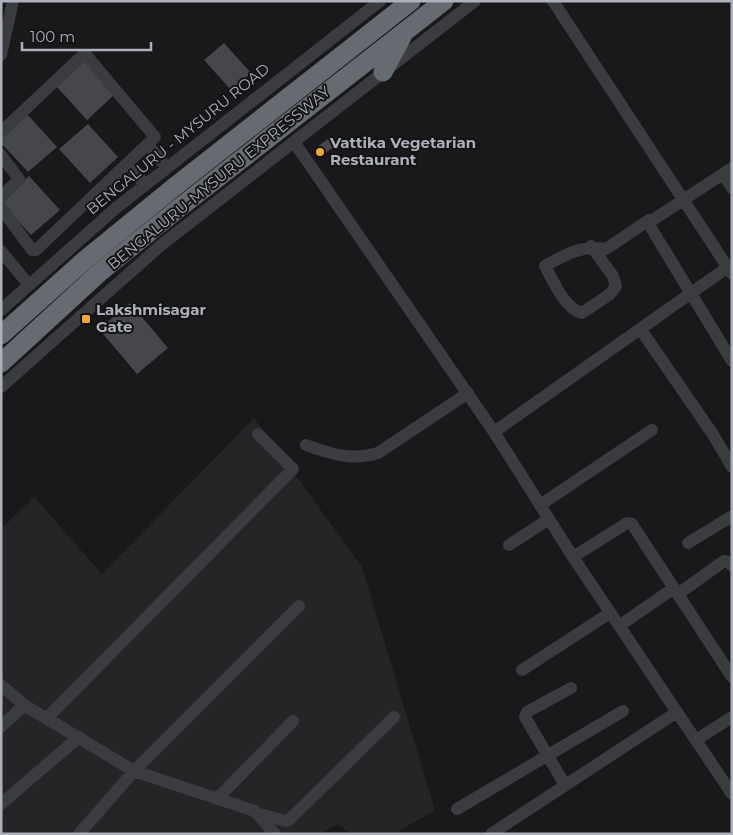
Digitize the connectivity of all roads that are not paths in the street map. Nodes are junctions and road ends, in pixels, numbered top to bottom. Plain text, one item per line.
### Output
1 (13, 1) edge
2 (380, 1) edge
3 (411, 1) edge
4 (444, 1) edge
5 (474, 1) edge
6 (554, 1) edge
7 (405, 31) junction
8 (1, 56) edge
9 (383, 72) junction
10 (1, 132) edge
11 (294, 142) junction
12 (148, 145) junction
13 (1, 155) edge
14 (128, 163) junction
15 (167, 168) junction
16 (727, 171) edge
17 (145, 186) junction
18 (732, 188) edge
19 (1, 197) edge
20 (686, 200) junction
21 (1, 208) edge
22 (649, 220) junction
23 (591, 246) junction
24 (1, 251) edge
25 (730, 271) edge
26 (29, 285) junction
27 (692, 294) junction
28 (1, 310) edge
29 (5, 329) edge
30 (641, 330) junction
31 (732, 360) edge
32 (1, 363) edge
33 (1, 387) edge
34 (468, 394) junction
35 (652, 430) dead end
36 (494, 432) junction
37 (258, 434) dead end
38 (306, 445) dead end
39 (732, 466) edge
40 (540, 505) junction
41 (732, 516) edge
42 (549, 519) junction
43 (688, 543) dead end
44 (509, 545) dead end
45 (573, 557) junction
46 (732, 566) edge
47 (676, 591) junction
48 (299, 606) dead end
49 (610, 613) junction
50 (619, 626) junction
51 (522, 670) dead end
52 (732, 677) edge
53 (1, 685) edge
54 (571, 688) dead end
55 (24, 705) junction
56 (623, 711) dead end
57 (677, 712) junction
58 (394, 717) dead end
59 (732, 717) edge
60 (47, 718) junction
61 (293, 721) dead end
62 (1, 728) edge
63 (79, 737) junction
64 (696, 740) junction
65 (547, 756) junction
66 (134, 771) junction
67 (565, 785) junction
68 (732, 794) edge
69 (217, 798) junction
70 (1, 804) edge
71 (457, 809) dead end
72 (259, 814) junction
73 (79, 834) edge
74 (275, 834) edge
75 (491, 834) edge

1 - 8 street
2 - 15 street, BENGALURU - MYSURU ROAD
3 - 29 highway, BENGALURU-MYSURU EXPRESSWAY
4 - 7 highway, BENGALURU-MYSURU EXPRESSWAY
5 - 9 street
6 - 20 street
7 - 9 highway
7 - 32 highway, BENGALURU-MYSURU EXPRESSWAY
9 - 11 street
10 - 12 street
11 - 33 street
11 - 34 street
12 - 14 street
12 - 15 street
13 - 19 street
14 - 17 street
14 - 21 street
15 - 17 street, BENGALURU - MYSURU ROAD
16 - 18 street
16 - 20 street
17 - 26 street, BENGALURU - MYSURU ROAD
20 - 22 street
20 - 25 street
22 - 23 street
22 - 27 street
23 - 23 street
24 - 26 street
25 - 27 street
26 - 28 street, BENGALURU - MYSURU ROAD
27 - 30 street
27 - 31 street
30 - 36 street
30 - 39 street
34 - 36 street
34 - 38 street
35 - 40 street
36 - 40 street
37 - 60 street
40 - 42 street
41 - 43 street
42 - 44 street
42 - 45 street
45 - 47 street
45 - 49 street
46 - 47 street
47 - 50 street
47 - 52 street
48 - 66 street
49 - 50 street
49 - 51 street
50 - 57 street
53 - 55 street
54 - 65 street
55 - 60 street
55 - 62 street
56 - 65 street
57 - 64 street
57 - 67 street
58 - 72 street
59 - 64 street
60 - 63 street
61 - 69 street
63 - 66 street
63 - 70 street
64 - 68 street
65 - 67 street
65 - 71 street
66 - 69 street
66 - 73 street
67 - 75 street
69 - 72 street
72 - 74 street

